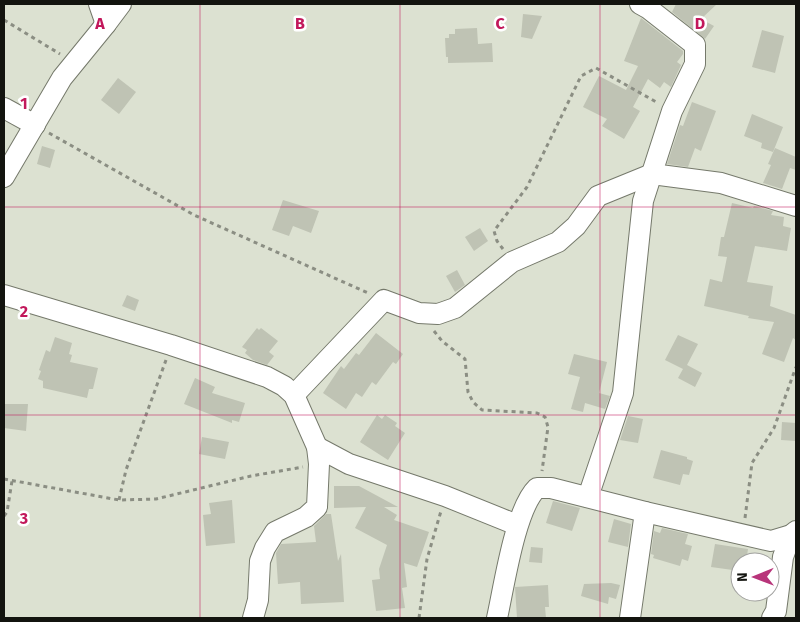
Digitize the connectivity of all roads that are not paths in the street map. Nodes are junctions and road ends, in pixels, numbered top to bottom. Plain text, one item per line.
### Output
1 (99, 4) edge
2 (121, 4) edge
3 (640, 4) edge
4 (106, 24) junction
5 (4, 108) edge
6 (35, 125) junction
7 (652, 174) junction
8 (4, 177) edge
9 (796, 206) edge
10 (4, 295) edge
11 (294, 395) junction
12 (318, 456) junction
13 (588, 496) junction
14 (645, 512) junction
15 (517, 525) junction
16 (794, 533) edge
17 (253, 618) edge
18 (497, 618) edge
19 (630, 618) edge
20 (772, 618) edge

1 - 4 street
2 - 4 street
3 - 7 street
4 - 6 street
5 - 6 street
6 - 8 street
7 - 9 street
7 - 11 street
7 - 13 street
10 - 11 street
11 - 12 street
12 - 15 street
12 - 17 street
13 - 14 street
13 - 15 street
14 - 16 street
14 - 19 street
15 - 18 street
16 - 20 street

